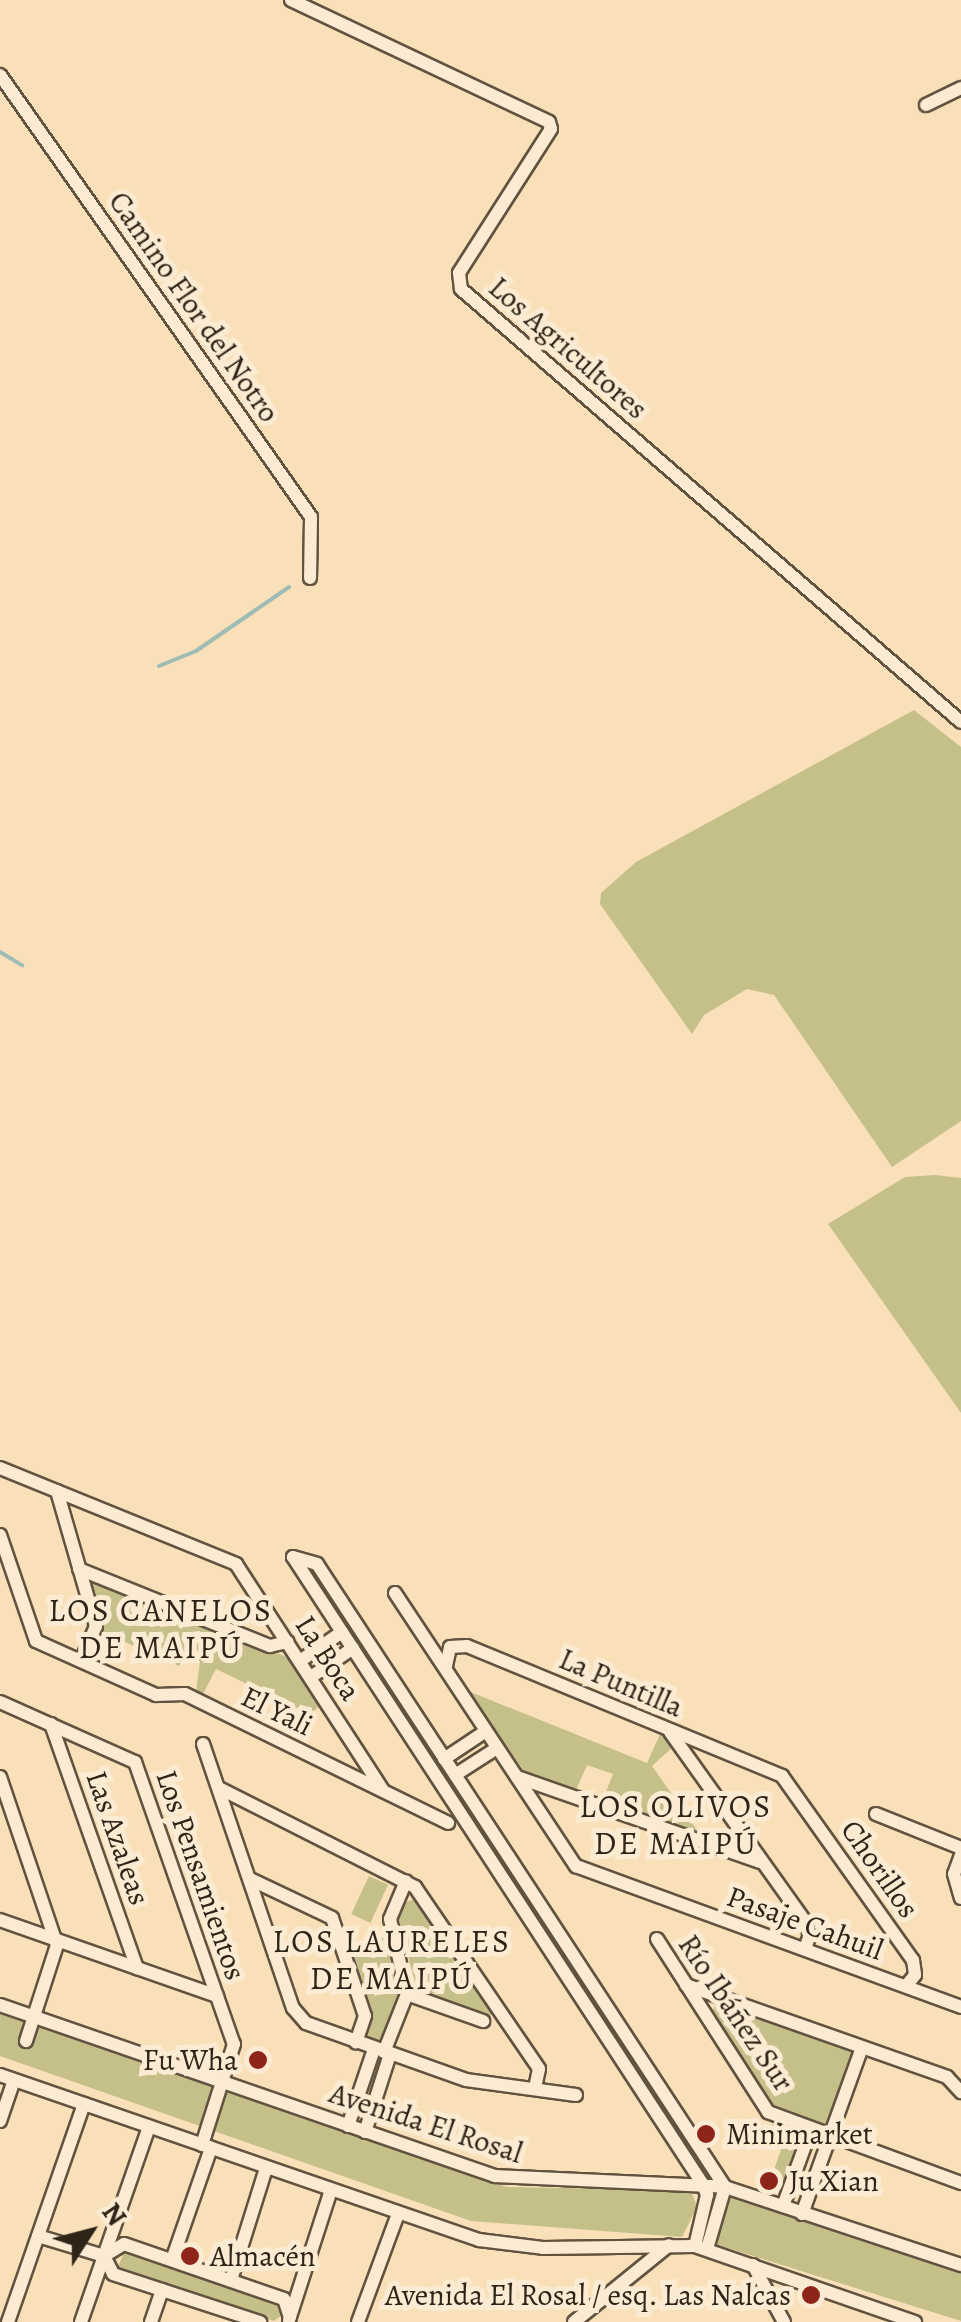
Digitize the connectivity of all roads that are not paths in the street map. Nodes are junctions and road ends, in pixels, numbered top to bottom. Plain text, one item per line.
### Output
1 (290, 0) edge
2 (0, 75) edge
3 (961, 88) edge
4 (926, 105) dead end
5 (310, 578) dead end
6 (961, 722) edge
7 (0, 1468) edge
8 (57, 1491) junction
9 (0, 1535) edge
10 (78, 1568) junction
11 (395, 1594) dead end
12 (342, 1632) junction
13 (288, 1642) junction
14 (353, 1648) junction
15 (81, 1661) junction
16 (300, 1662) junction
17 (446, 1666) junction
18 (311, 1677) junction
19 (0, 1702) edge
20 (409, 1705) junction
21 (396, 1714) junction
22 (52, 1724) junction
23 (668, 1730) junction
24 (486, 1731) junction
25 (203, 1744) dead end
26 (497, 1748) junction
27 (444, 1758) junction
28 (455, 1776) junction
29 (0, 1777) edge
30 (517, 1777) junction
31 (789, 1784) joint
32 (219, 1788) junction
33 (384, 1792) junction
34 (876, 1814) dead end
35 (448, 1824) dead end
36 (961, 1852) edge
37 (762, 1862) junction
38 (518, 1872) junction
39 (250, 1878) junction
40 (406, 1881) junction
41 (504, 1881) junction
42 (961, 1898) edge
43 (0, 1920) edge
44 (657, 1939) dead end
45 (56, 1940) junction
46 (805, 1949) junction
47 (138, 1968) junction
48 (686, 1985) junction
49 (906, 1986) junction
50 (407, 1994) junction
51 (218, 1996) junction
52 (0, 2005) edge
53 (961, 2006) edge
54 (34, 2017) junction
55 (483, 2021) dead end
56 (26, 2041) dead end
57 (356, 2042) junction
58 (862, 2047) junction
59 (383, 2052) junction
60 (7, 2077) edge
61 (224, 2083) junction
62 (535, 2088) junction
63 (961, 2092) edge
64 (576, 2095) dead end
65 (84, 2104) junction
66 (0, 2120) edge
67 (149, 2126) junction
68 (348, 2126) junction
69 (811, 2129) junction
70 (365, 2132) junction
71 (830, 2137) junction
72 (207, 2146) junction
73 (266, 2168) junction
74 (702, 2183) junction
75 (961, 2183) edge
76 (725, 2186) junction
77 (330, 2190) junction
78 (783, 2206) junction
79 (398, 2214) junction
80 (802, 2214) junction
81 (38, 2236) junction
82 (669, 2245) junction
83 (701, 2248) junction
84 (104, 2256) junction
85 (172, 2260) junction
86 (753, 2264) junction
87 (961, 2264) edge
88 (232, 2280) junction
89 (162, 2290) junction
90 (220, 2316) edge
91 (287, 2320) edge
92 (8, 2322) edge
93 (80, 2322) edge
94 (151, 2322) edge
95 (260, 2322) edge
96 (306, 2322) edge
97 (358, 2322) edge
98 (574, 2322) edge
99 (784, 2322) edge
100 (915, 2322) edge

1 - 6 street, Los Agricultores
2 - 5 street, Camino Flor del Notro
3 - 4 street
7 - 8 street, La Boca
8 - 10 street
8 - 13 street, La Boca
9 - 15 street, El Yali
10 - 13 street
10 - 15 street
11 - 17 street
12 - 14 street
12 - 16 street
12 - 20 street
13 - 16 street, La Boca
14 - 18 street
14 - 21 street
15 - 33 street, El Yali
16 - 18 street, La Boca
17 - 23 street, La Puntilla
17 - 24 street
18 - 33 street, La Boca
19 - 22 street, Los Pensamientos
20 - 21 street
20 - 27 street
21 - 41 street
22 - 47 street, Las Azaleas
22 - 51 street, Los Pensamientos
23 - 31 street, La Puntilla
23 - 37 street
24 - 26 street
24 - 27 street
25 - 32 street
26 - 28 street
26 - 30 street
27 - 28 street
28 - 38 street
29 - 45 street
30 - 37 street
30 - 46 street, Pasaje Cahuil
31 - 49 street, Chorillos
32 - 39 street
32 - 40 street
33 - 35 street, El Yali
34 - 36 street
36 - 42 street
37 - 46 street
38 - 41 street
38 - 76 street
39 - 57 street
39 - 57 street
40 - 50 street
40 - 62 street
41 - 74 street
43 - 45 street
44 - 48 street, Río Ibáñez Sur
45 - 47 street
45 - 54 street
46 - 49 street, Pasaje Cahuil
47 - 51 street
48 - 58 street
48 - 69 street, Río Ibáñez Sur
49 - 53 street, Pasaje Cahuil
50 - 55 street
50 - 59 street
51 - 61 street, Los Pensamientos
52 - 54 street, Avenida El Rosal
54 - 56 street
54 - 61 street, Avenida El Rosal
57 - 59 street
58 - 63 street
58 - 71 street
59 - 62 street
59 - 68 street
59 - 70 street
60 - 65 street
60 - 66 street
61 - 68 street, Avenida El Rosal
61 - 72 street, Los Pensamientos
62 - 64 street
65 - 67 street
65 - 81 street
67 - 72 street
67 - 84 street
68 - 70 street, Avenida El Rosal
69 - 71 street, Río Ibáñez Sur
69 - 78 street
70 - 74 street, Avenida El Rosal
71 - 75 street, Río Ibáñez Sur
71 - 80 street
72 - 73 street
72 - 85 street, Los Pensamientos
73 - 77 street
73 - 88 street
74 - 76 street, Avenida El Rosal
74 - 83 street
76 - 78 street, Avenida El Rosal
76 - 83 street
77 - 79 street
77 - 91 street
78 - 80 street, Avenida El Rosal
79 - 82 street
79 - 97 street
80 - 87 street, Avenida El Rosal
81 - 84 street
81 - 92 street
82 - 83 street
82 - 98 street
83 - 86 street
84 - 85 street
84 - 89 street
84 - 93 street
85 - 88 street
86 - 99 street
86 - 100 street
88 - 91 street
89 - 90 street
89 - 94 street
90 - 95 street
91 - 96 street

